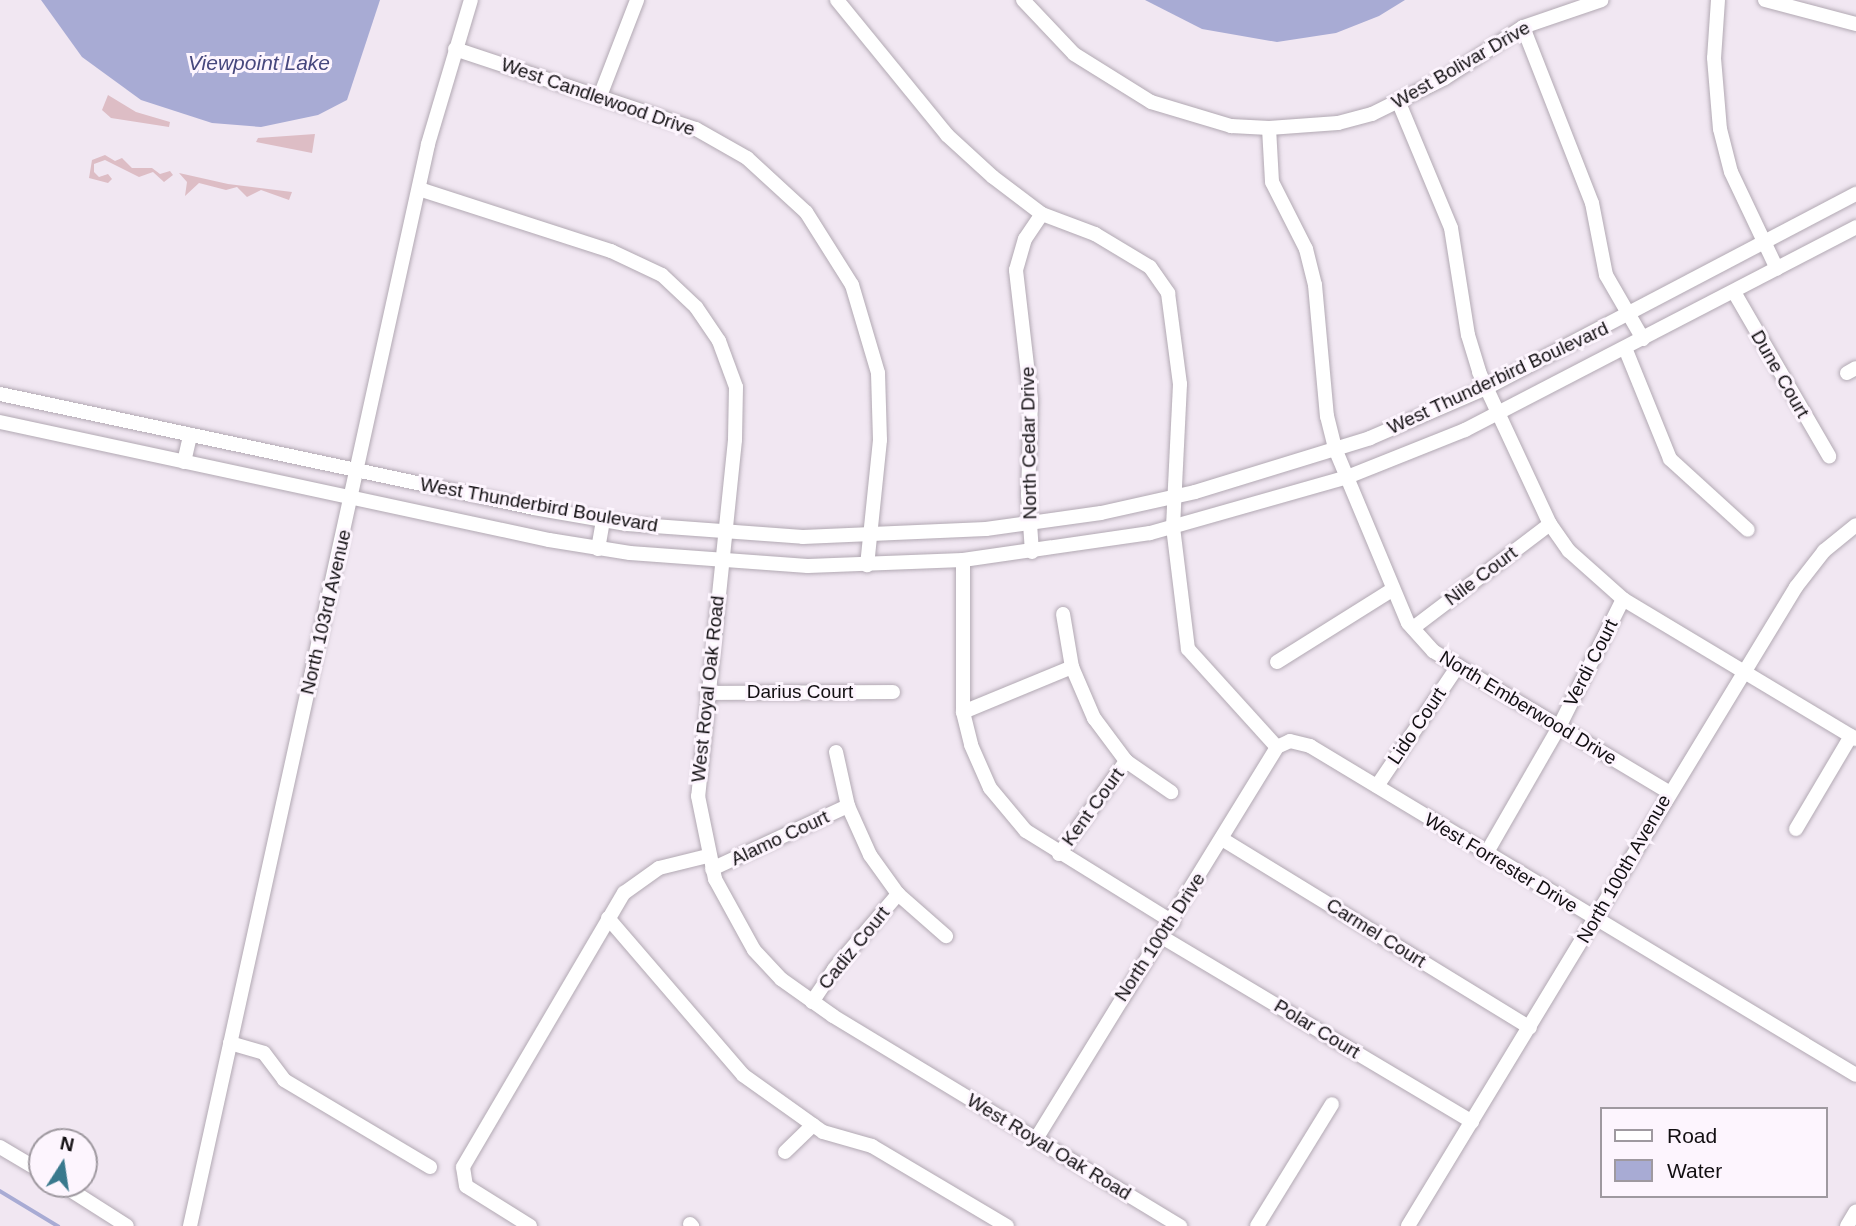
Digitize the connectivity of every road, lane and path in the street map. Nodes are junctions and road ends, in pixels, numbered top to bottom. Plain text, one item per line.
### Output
1 (471, 0) edge
2 (637, 0) edge
3 (837, 0) edge
4 (1023, 0) edge
5 (1602, 0) edge
6 (1718, 0) edge
7 (1765, 0) edge
8 (1856, 24) edge
9 (1523, 27) junction
10 (455, 49) junction
11 (600, 96) junction
12 (1399, 103) junction
13 (1269, 128) junction
14 (419, 188) junction
15 (1856, 194) edge
16 (1042, 214) junction
17 (1856, 227) edge
18 (1764, 243) junction
19 (1777, 269) junction
20 (1734, 292) junction
21 (1629, 315) junction
22 (1643, 339) junction
23 (1625, 348) junction
24 (1486, 388) junction
25 (0, 394) edge
26 (1497, 414) junction
27 (0, 422) edge
28 (190, 435) junction
29 (1336, 451) junction
30 (1829, 456) dead end
31 (184, 462) junction
32 (357, 471) junction
33 (1345, 478) junction
34 (352, 498) junction
35 (1172, 498) junction
36 (603, 520) junction
37 (1030, 524) junction
38 (1550, 524) junction
39 (1856, 525) edge
40 (1173, 527) junction
41 (1748, 530) dead end
42 (725, 534) junction
43 (870, 536) junction
44 (598, 549) junction
45 (1032, 552) junction
46 (963, 560) junction
47 (722, 562) junction
48 (867, 565) junction
49 (1392, 590) junction
50 (1623, 599) junction
51 (1063, 614) dead end
52 (1413, 628) junction
53 (1277, 662) dead end
54 (1458, 666) junction
55 (1072, 667) junction
56 (1743, 673) junction
57 (893, 692) dead end
58 (707, 693) junction
59 (963, 712) junction
60 (1559, 727) junction
61 (1853, 738) edge
62 (1284, 744) junction
63 (836, 752) dead end
64 (1126, 761) junction
65 (1377, 786) junction
66 (1171, 792) dead end
67 (1669, 792) junction
68 (848, 806) junction
69 (1796, 829) dead end
70 (1222, 839) junction
71 (1486, 853) junction
72 (1059, 854) junction
73 (710, 863) junction
74 (898, 894) junction
75 (608, 918) junction
76 (1595, 920) junction
77 (1173, 922) junction
78 (946, 936) dead end
79 (1162, 937) junction
80 (812, 1002) junction
81 (1530, 1028) junction
82 (230, 1044) junction
83 (1856, 1075) edge
84 (1332, 1104) dead end
85 (1472, 1122) junction
86 (814, 1125) junction
87 (1036, 1139) junction
88 (0, 1147) edge
89 (785, 1153) dead end
90 (28, 1164) edge
91 (430, 1167) dead end
92 (83, 1198) edge
93 (1856, 1211) edge
94 (127, 1226) edge
95 (190, 1226) edge
96 (530, 1226) edge
97 (1007, 1226) edge
98 (1180, 1226) edge
99 (1257, 1226) edge
100 (1408, 1226) edge
101 (1847, 1226) edge

1 - 10 street, North 103rd Avenue
2 - 11 street
3 - 16 street
4 - 13 street, West Bolivar Drive
5 - 9 street, West Bolivar Drive
6 - 18 street
7 - 8 street
9 - 12 street, West Bolivar Drive
9 - 21 street
10 - 11 street, West Candlewood Drive
10 - 14 street, North 103rd Avenue
11 - 43 street, West Candlewood Drive
12 - 13 street, West Bolivar Drive
12 - 24 street
13 - 29 street, North Emberwood Drive
14 - 32 street, North 103rd Avenue
14 - 42 street, West Royal Oak Road
15 - 18 street, West Thunderbird Boulevard
16 - 35 street
16 - 37 street, North Cedar Drive
17 - 19 street, West Thunderbird Boulevard
18 - 19 street
18 - 21 street, West Thunderbird Boulevard
19 - 20 street, West Thunderbird Boulevard
20 - 22 street, West Thunderbird Boulevard
20 - 30 street, Dune Court
21 - 22 street
21 - 24 street, West Thunderbird Boulevard
22 - 23 street, West Thunderbird Boulevard
23 - 26 street, West Thunderbird Boulevard
23 - 41 street
24 - 26 street
24 - 29 street, West Thunderbird Boulevard
25 - 28 street, West Thunderbird Boulevard
26 - 33 street, West Thunderbird Boulevard
26 - 38 street
27 - 31 street, West Thunderbird Boulevard
28 - 31 street
28 - 32 street, West Thunderbird Boulevard
29 - 33 street, North Emberwood Drive
29 - 35 street, West Thunderbird Boulevard
31 - 34 street, West Thunderbird Boulevard
32 - 34 street, North 103rd Avenue
32 - 36 street, West Thunderbird Boulevard
33 - 40 street, West Thunderbird Boulevard
33 - 49 street, North Emberwood Drive
34 - 44 street, West Thunderbird Boulevard
34 - 82 street, North 103rd Avenue
35 - 37 street, West Thunderbird Boulevard
35 - 40 street
36 - 42 street, West Thunderbird Boulevard
36 - 44 street
37 - 43 street, West Thunderbird Boulevard
37 - 45 street, North Cedar Drive
38 - 50 street
38 - 52 street, Nile Court
39 - 56 street, North 100th Avenue
40 - 45 street, West Thunderbird Boulevard
40 - 62 street
42 - 43 street, West Thunderbird Boulevard
42 - 47 street, West Royal Oak Road
43 - 48 street, West Candlewood Drive
44 - 47 street, West Thunderbird Boulevard
45 - 46 street, West Thunderbird Boulevard
46 - 48 street, West Thunderbird Boulevard
46 - 59 street
47 - 48 street, West Thunderbird Boulevard
47 - 58 street, West Royal Oak Road
49 - 52 street, North Emberwood Drive
49 - 53 street
50 - 56 street
50 - 60 street, Verdi Court
51 - 55 street
52 - 54 street, North Emberwood Drive
54 - 60 street, North Emberwood Drive
54 - 65 street, Lido Court
55 - 59 street
55 - 64 street
56 - 61 street
56 - 67 street, North 100th Avenue
57 - 58 street, Darius Court
58 - 73 street, West Royal Oak Road
59 - 72 street
60 - 67 street, North Emberwood Drive
60 - 71 street, Verdi Court
61 - 69 street
62 - 65 street, West Forrester Drive
62 - 70 street, North 100th Drive
63 - 68 street
64 - 66 street
64 - 72 street, Kent Court
65 - 71 street, West Forrester Drive
67 - 76 street, North 100th Avenue
68 - 73 street, Alamo Court
68 - 74 street
70 - 77 street, North 100th Drive
70 - 81 street, Carmel Court
71 - 76 street, West Forrester Drive
72 - 77 street
73 - 75 street, Alamo Court
73 - 80 street, West Royal Oak Road
74 - 78 street
74 - 80 street, Cadiz Court
75 - 86 street
75 - 96 street, Alamo Court
76 - 81 street, North 100th Avenue
76 - 83 street, West Forrester Drive
77 - 79 street, North 100th Drive
79 - 85 street, Polar Court
79 - 87 street, North 100th Drive
80 - 87 street, West Royal Oak Road
81 - 85 street, North 100th Avenue
82 - 91 street
82 - 95 street, North 103rd Avenue
84 - 99 street
85 - 100 street, North 100th Avenue
86 - 89 street
86 - 97 street
87 - 98 street, West Royal Oak Road
88 - 90 street
92 - 94 street
93 - 101 street

